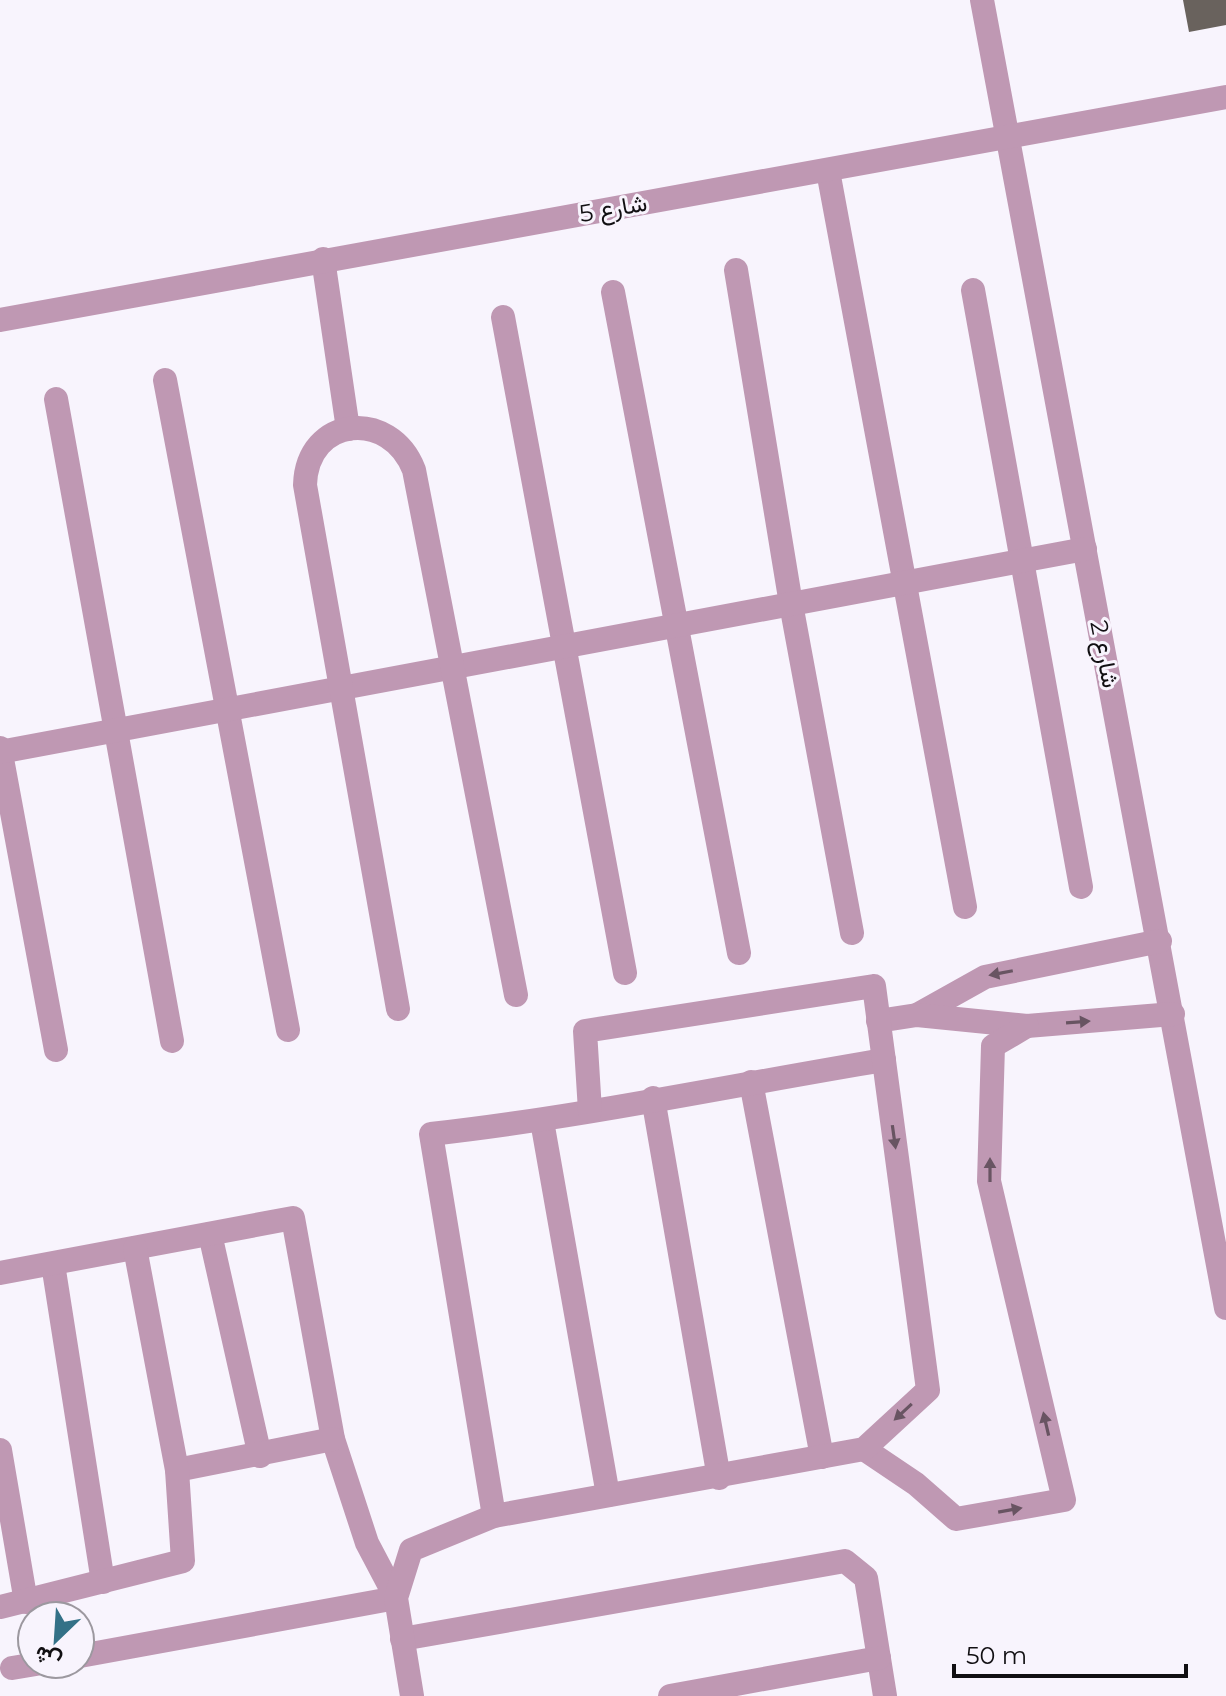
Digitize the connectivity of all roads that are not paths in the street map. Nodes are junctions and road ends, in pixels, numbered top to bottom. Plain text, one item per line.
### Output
1 (982, 0) edge
2 (1226, 97) edge
3 (1007, 139) junction
4 (828, 171) junction
5 (323, 259) junction
6 (736, 270) dead end
7 (973, 290) dead end
8 (613, 292) dead end
9 (503, 317) dead end
10 (0, 320) edge
11 (165, 380) dead end
12 (56, 399) dead end
13 (348, 429) junction
14 (1085, 549) junction
15 (1021, 561) junction
16 (905, 583) junction
17 (791, 604) junction
18 (677, 625) junction
19 (565, 645) junction
20 (453, 666) junction
21 (340, 688) junction
22 (226, 709) junction
23 (114, 731) junction
24 (0, 751) edge
25 (1081, 887) dead end
26 (965, 907) dead end
27 (852, 933) dead end
28 (1160, 941) junction
29 (739, 953) dead end
30 (625, 973) dead end
31 (516, 995) dead end
32 (398, 1009) dead end
33 (1173, 1014) junction
34 (917, 1015) junction
35 (878, 1021) junction
36 (1027, 1026) junction
37 (288, 1030) dead end
38 (172, 1041) dead end
39 (56, 1050) dead end
40 (884, 1060) junction
41 (751, 1082) junction
42 (653, 1098) junction
43 (590, 1111) junction
44 (542, 1121) junction
45 (210, 1234) junction
46 (135, 1248) junction
47 (53, 1264) junction
48 (0, 1273) edge
49 (1226, 1308) edge
50 (333, 1439) junction
51 (864, 1449) junction
52 (0, 1450) edge
53 (260, 1456) junction
54 (822, 1457) junction
55 (177, 1470) junction
56 (719, 1478) junction
57 (608, 1495) junction
58 (494, 1516) junction
59 (103, 1582) junction
60 (396, 1598) junction
61 (26, 1600) edge
62 (34, 1600) edge
63 (402, 1639) junction
64 (96, 1653) edge
65 (879, 1658) junction
66 (412, 1696) edge
67 (670, 1696) edge
68 (885, 1696) edge

1 - 3 street, شارع 2
2 - 3 street, شارع 5
3 - 4 street, شارع 5
3 - 14 street, شارع 2
4 - 5 street, شارع 5
4 - 16 street
5 - 10 street, شارع 5
5 - 13 street
6 - 17 street
7 - 15 street
8 - 18 street
9 - 19 street
11 - 22 street
12 - 23 street
13 - 20 street
13 - 21 street
14 - 15 street
14 - 28 street, شارع 2
15 - 16 street
15 - 25 street
16 - 17 street
16 - 26 street
17 - 18 street
17 - 27 street
18 - 19 street
18 - 29 street
19 - 20 street
19 - 30 street
20 - 21 street
20 - 31 street
21 - 22 street
21 - 32 street
22 - 23 street
22 - 37 street
23 - 24 street
23 - 38 street
24 - 39 street
28 - 33 street, شارع 2
28 -> 34 street
36 -> 33 street
33 - 49 street, شارع 2
34 - 35 street
34 - 36 street
35 - 40 street
35 - 43 street
51 -> 36 street
40 - 41 street
40 -> 51 street
41 - 42 street
41 - 54 street
42 - 43 street
42 - 56 street
43 - 44 street
44 - 57 street
44 - 58 street
45 - 46 street
45 - 50 street
45 - 53 street
46 - 47 street
46 - 55 street
47 - 48 street
47 - 59 street
50 - 53 street
50 - 60 street
51 - 54 street
52 - 61 street
53 - 55 street
54 - 56 street
55 - 59 street
56 - 57 street
57 - 58 street
58 - 60 street
59 - 62 street
60 - 63 street
60 - 64 street
63 - 65 street
63 - 66 street
65 - 67 street
65 - 68 street

